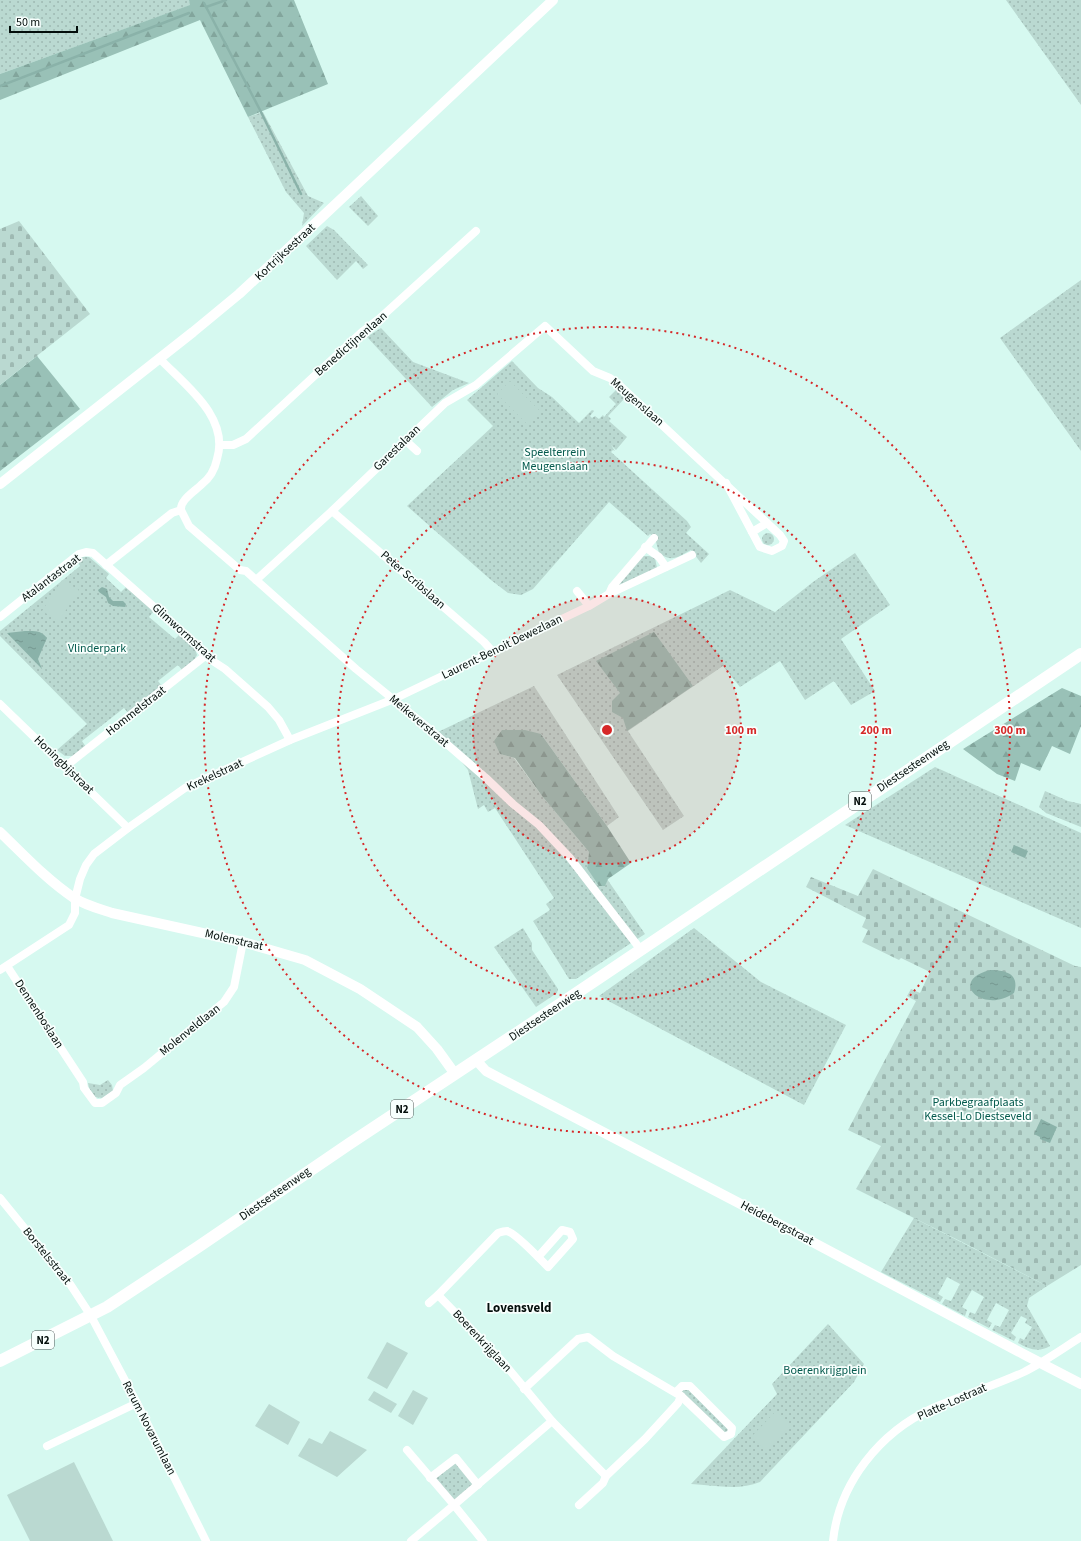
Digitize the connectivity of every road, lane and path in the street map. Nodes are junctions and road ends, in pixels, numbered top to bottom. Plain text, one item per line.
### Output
1 (553, 0) edge
2 (476, 231) dead end
3 (545, 326) joint
4 (159, 358) junction
5 (405, 440) junction
6 (220, 445) junction
7 (417, 451) dead end
8 (726, 483) junction
9 (0, 484) edge
10 (181, 510) junction
11 (332, 511) junction
12 (767, 523) junction
13 (752, 532) junction
14 (654, 538) dead end
15 (646, 547) junction
16 (692, 555) dead end
17 (106, 565) junction
18 (666, 567) junction
19 (256, 580) junction
20 (577, 590) dead end
21 (609, 594) junction
22 (589, 606) junction
23 (0, 617) edge
24 (492, 651) junction
25 (1081, 654) edge
26 (205, 656) junction
27 (394, 699) junction
28 (0, 704) edge
29 (290, 740) junction
30 (66, 766) junction
31 (128, 828) junction
32 (0, 832) edge
33 (75, 899) junction
34 (243, 942) junction
35 (641, 950) junction
36 (4, 968) edge
37 (476, 1060) junction
38 (70, 1063) joint
39 (455, 1074) junction
40 (0, 1198) edge
41 (538, 1257) junction
42 (438, 1295) junction
43 (429, 1303) dead end
44 (91, 1316) junction
45 (1081, 1337) edge
46 (0, 1361) edge
47 (1039, 1363) junction
48 (1081, 1384) edge
49 (524, 1389) junction
50 (680, 1398) junction
51 (137, 1403) junction
52 (552, 1421) junction
53 (47, 1446) dead end
54 (408, 1450) dead end
55 (606, 1476) junction
56 (430, 1478) junction
57 (478, 1485) junction
58 (454, 1505) junction
59 (579, 1505) dead end
60 (206, 1541) edge
61 (411, 1541) edge
62 (483, 1541) edge
63 (834, 1541) edge

1 - 4 street, Kortrijksestraat
2 - 6 street, Benedictijnenlaan
3 - 5 street, Garestalaan
3 - 8 street, Meugenslaan
4 - 6 street
4 - 9 street, Kortrijksestraat
5 - 7 street
5 - 11 street, Garestalaan
6 - 10 street
8 - 12 street, Meugenslaan
8 - 13 street, Meugenslaan
10 - 17 street
10 - 19 street, Meikeverstraat
11 - 19 street, Garestalaan
11 - 24 street, Peter Scribslaan
12 - 13 street
12 - 13 street, Meugenslaan
14 - 15 street, Laurent-Benoit Dewezlaan
15 - 18 street
15 - 21 street, Laurent-Benoit Dewezlaan
16 - 18 street, Laurent-Benoit Dewezlaan
17 - 23 street, Atalantastraat
17 - 26 street, Glimwormstraat
18 - 21 street, Laurent-Benoit Dewezlaan
19 - 27 street, Meikeverstraat
20 - 22 street
21 - 22 street, Laurent-Benoit Dewezlaan
22 - 24 street, Laurent-Benoit Dewezlaan
24 - 27 street, Laurent-Benoit Dewezlaan
25 - 35 main road, Diestsesteenweg / N2
26 - 29 street, Glimwormstraat
26 - 30 street, Hommelstraat
27 - 29 street, Krekelstraat
27 - 35 street, Meikeverstraat
28 - 30 street, Honingbijstraat
29 - 31 street, Krekelstraat
30 - 31 street, Honingbijstraat
31 - 33 street, Krekelstraat
32 - 33 street, Molenstraat
33 - 34 street, Molenstraat
33 - 36 street, Krekelstraat
34 - 38 street, Molenveldlaan
34 - 39 street, Molenstraat
35 - 37 main road, Diestsesteenweg / N2
36 - 38 street, Dennenboslaan
37 - 39 main road, Diestsesteenweg / N2
37 - 47 street, Heidebergstraat
39 - 44 main road, Diestsesteenweg / N2
40 - 44 street, Borstelsstraat
41 - 41 street
41 - 42 street
42 - 43 street
42 - 49 street, Boerenkrijglaan
44 - 46 main road, Diestsesteenweg / N2
44 - 51 street, Rerum Novarumlaan
45 - 47 street, Platte-Lostraat
47 - 48 street, Heidebergstraat
47 - 63 street, Platte-Lostraat
49 - 50 street
49 - 52 street, Boerenkrijglaan
50 - 50 street
50 - 55 street
51 - 53 street
51 - 60 street, Rerum Novarumlaan
52 - 55 street, Boerenkrijglaan
52 - 57 street
54 - 56 street
55 - 59 street
56 - 57 street
56 - 58 street
57 - 58 street
58 - 61 street
58 - 62 street

